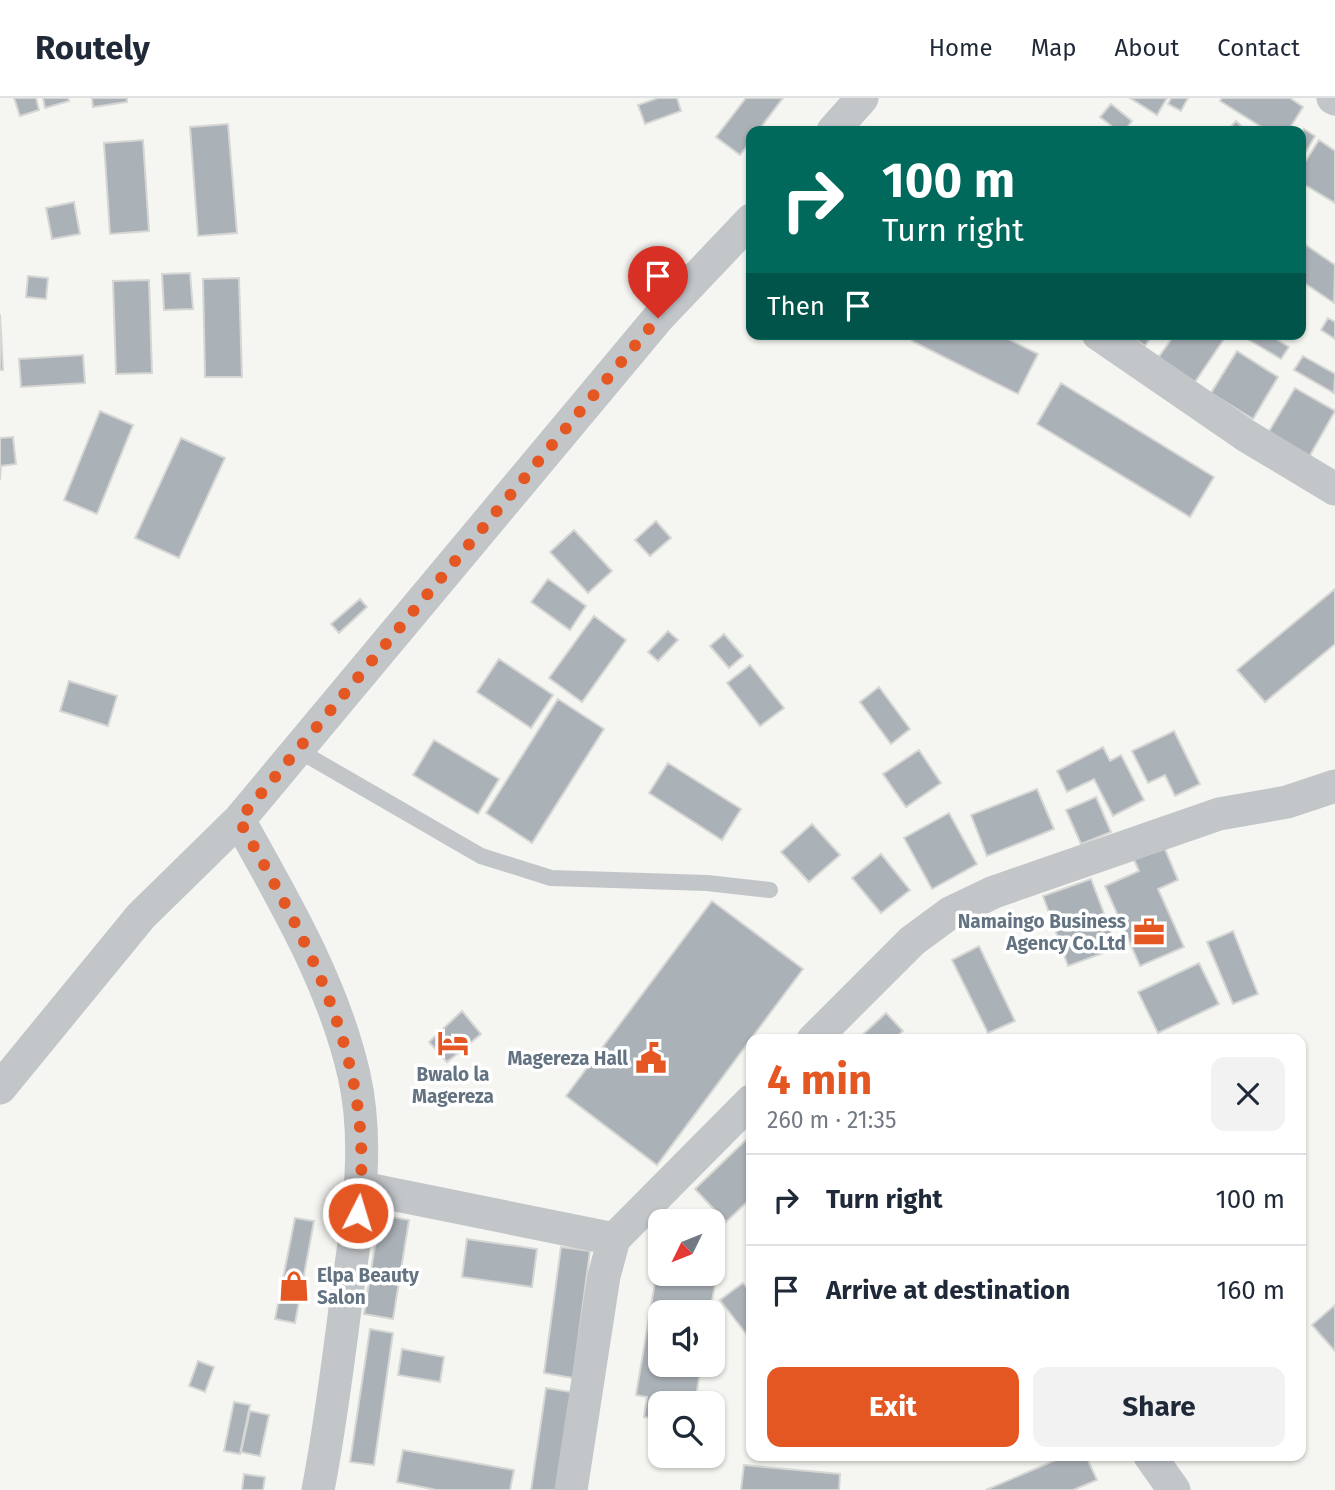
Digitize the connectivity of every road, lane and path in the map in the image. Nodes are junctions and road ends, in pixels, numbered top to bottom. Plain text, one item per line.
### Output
1 (862, 98) edge
2 (837, 126) edge
3 (746, 225) edge
4 (1107, 340) edge
5 (1335, 489) edge
6 (296, 749) junction
7 (1335, 786) edge
8 (239, 820) junction
9 (770, 890) dead end
10 (819, 1034) edge
11 (0, 1088) edge
12 (746, 1106) edge
13 (362, 1188) junction
14 (614, 1240) junction
15 (1154, 1461) edge
16 (318, 1490) edge
17 (571, 1490) edge
18 (1174, 1490) edge

1 - 2 street
3 - 6 street
4 - 5 street
6 - 8 street
6 - 9 lane
7 - 10 street
8 - 11 street
8 - 13 street
12 - 14 street
13 - 14 street
13 - 16 street
14 - 17 street
15 - 18 street

